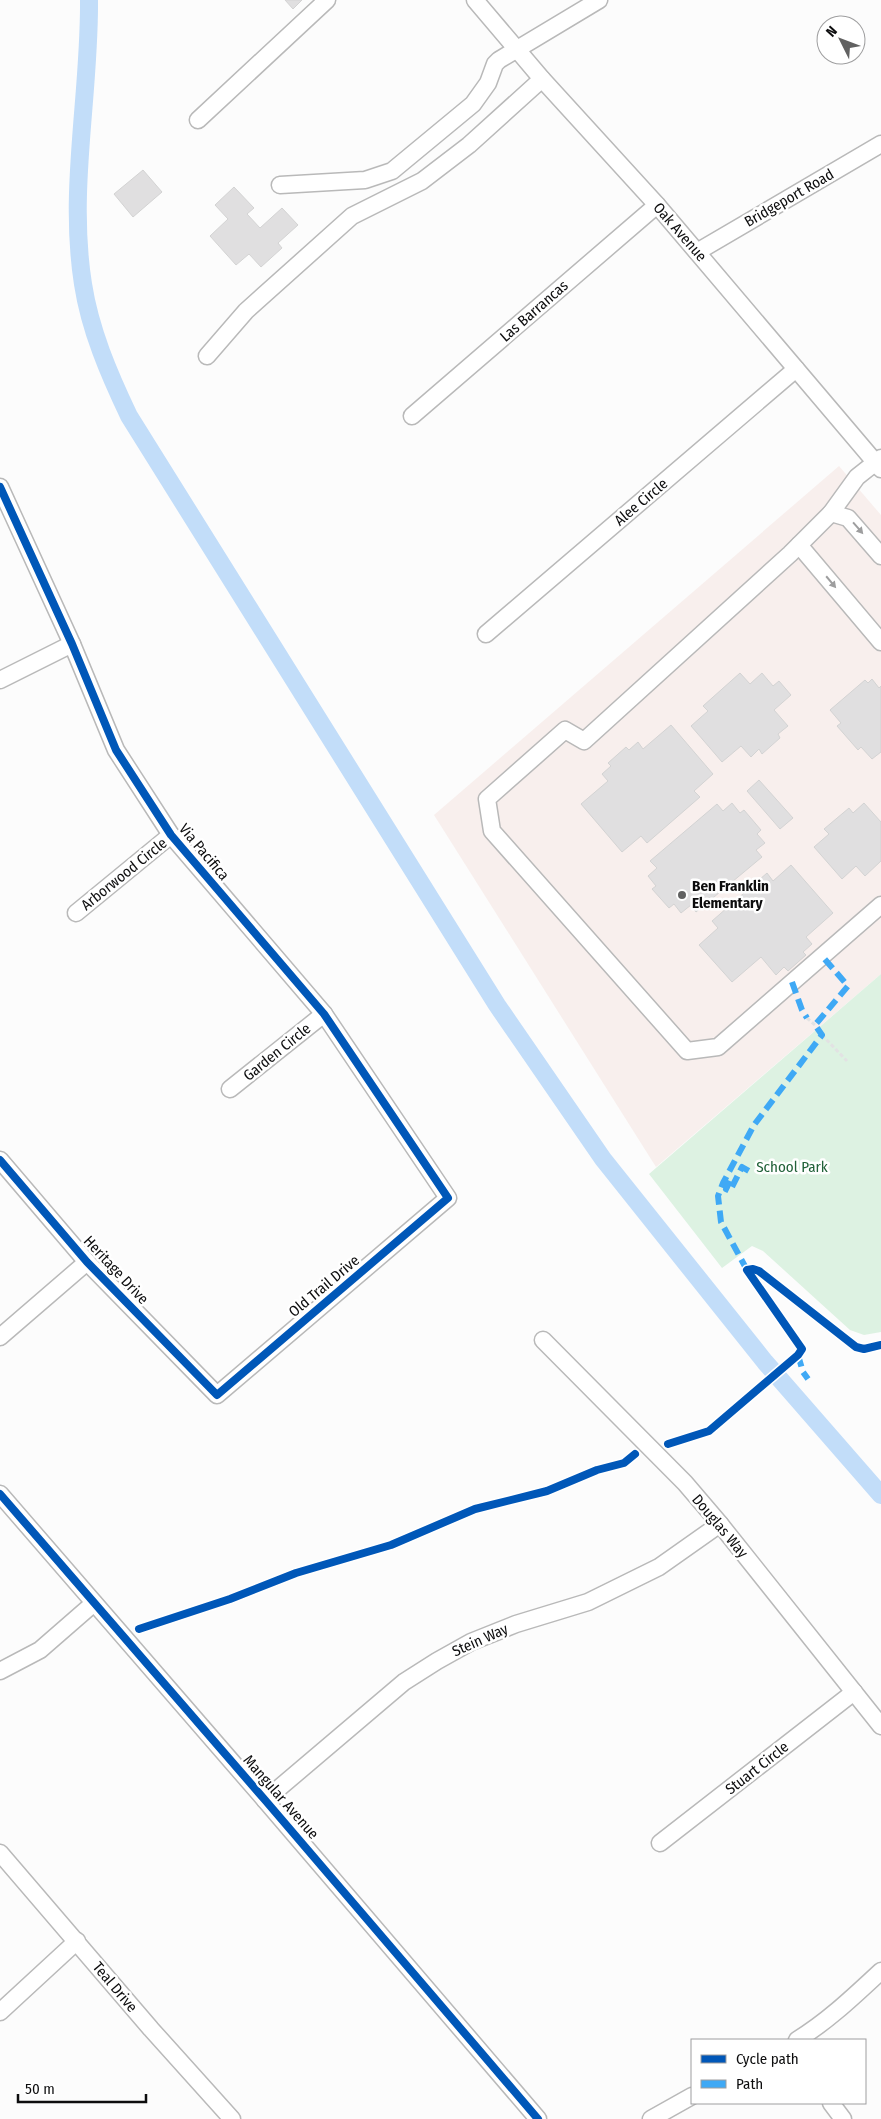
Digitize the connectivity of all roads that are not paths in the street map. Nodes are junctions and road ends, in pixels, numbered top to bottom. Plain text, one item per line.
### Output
1 (326, 0) edge
2 (475, 0) edge
3 (598, 0) edge
4 (517, 48) junction
5 (542, 79) junction
6 (198, 120) dead end
7 (881, 144) edge
8 (280, 185) dead end
9 (657, 205) junction
10 (697, 252) junction
11 (207, 356) dead end
12 (796, 369) junction
13 (412, 416) dead end
14 (879, 463) edge
15 (0, 487) edge
16 (831, 514) junction
17 (799, 545) junction
18 (881, 556) edge
19 (486, 634) dead end
20 (881, 642) edge
21 (72, 644) junction
22 (0, 680) edge
23 (171, 835) junction
24 (881, 905) edge
25 (76, 913) dead end
26 (324, 1014) junction
27 (230, 1090) dead end
28 (0, 1160) edge
29 (448, 1198) joint
30 (87, 1262) junction
31 (0, 1337) edge
32 (543, 1340) dead end
33 (217, 1395) joint
34 (0, 1494) edge
35 (720, 1524) junction
36 (94, 1603) junction
37 (0, 1671) edge
38 (854, 1692) junction
39 (881, 1726) edge
40 (265, 1800) junction
41 (660, 1843) dead end
42 (0, 1854) edge
43 (76, 1941) junction
44 (881, 1971) edge
45 (0, 2012) edge
46 (798, 2039) edge
47 (691, 2097) edge
48 (832, 2104) edge
49 (232, 2119) edge
50 (538, 2119) edge
51 (651, 2119) edge
52 (843, 2119) edge

1 - 6 street
2 - 4 street, Oak Avenue
3 - 4 street
4 - 5 street, Oak Avenue
4 - 8 street
5 - 9 street, Oak Avenue
5 - 11 street
7 - 10 street, Bridgeport Road
9 - 10 street, Oak Avenue
9 - 13 street, Las Barrancas
10 - 12 street, Oak Avenue
12 - 14 street, Oak Avenue
12 - 19 street, Alee Circle
14 - 16 street
15 - 21 street, Via Pacifica
16 - 17 street
16 -> 18 street
17 -> 20 street
17 - 24 street
21 - 22 street
21 - 23 street, Via Pacifica
23 - 25 street, Arborwood Circle
23 - 26 street, Via Pacifica
26 - 27 street, Garden Circle
26 - 29 street, Via Pacifica
28 - 30 street, Heritage Drive
29 - 33 street, Old Trail Drive
30 - 31 street
30 - 33 street, Heritage Drive
32 - 35 street, Douglas Way
34 - 36 street, Mangular Avenue
35 - 38 street, Douglas Way
35 - 40 street, Stein Way
36 - 37 street
36 - 40 street, Mangular Avenue
38 - 39 street, Douglas Way
38 - 41 street, Stuart Circle
40 - 50 street, Mangular Avenue
42 - 43 street, Teal Drive
43 - 45 street
43 - 49 street, Teal Drive
44 - 46 street
47 - 51 street
48 - 52 street

